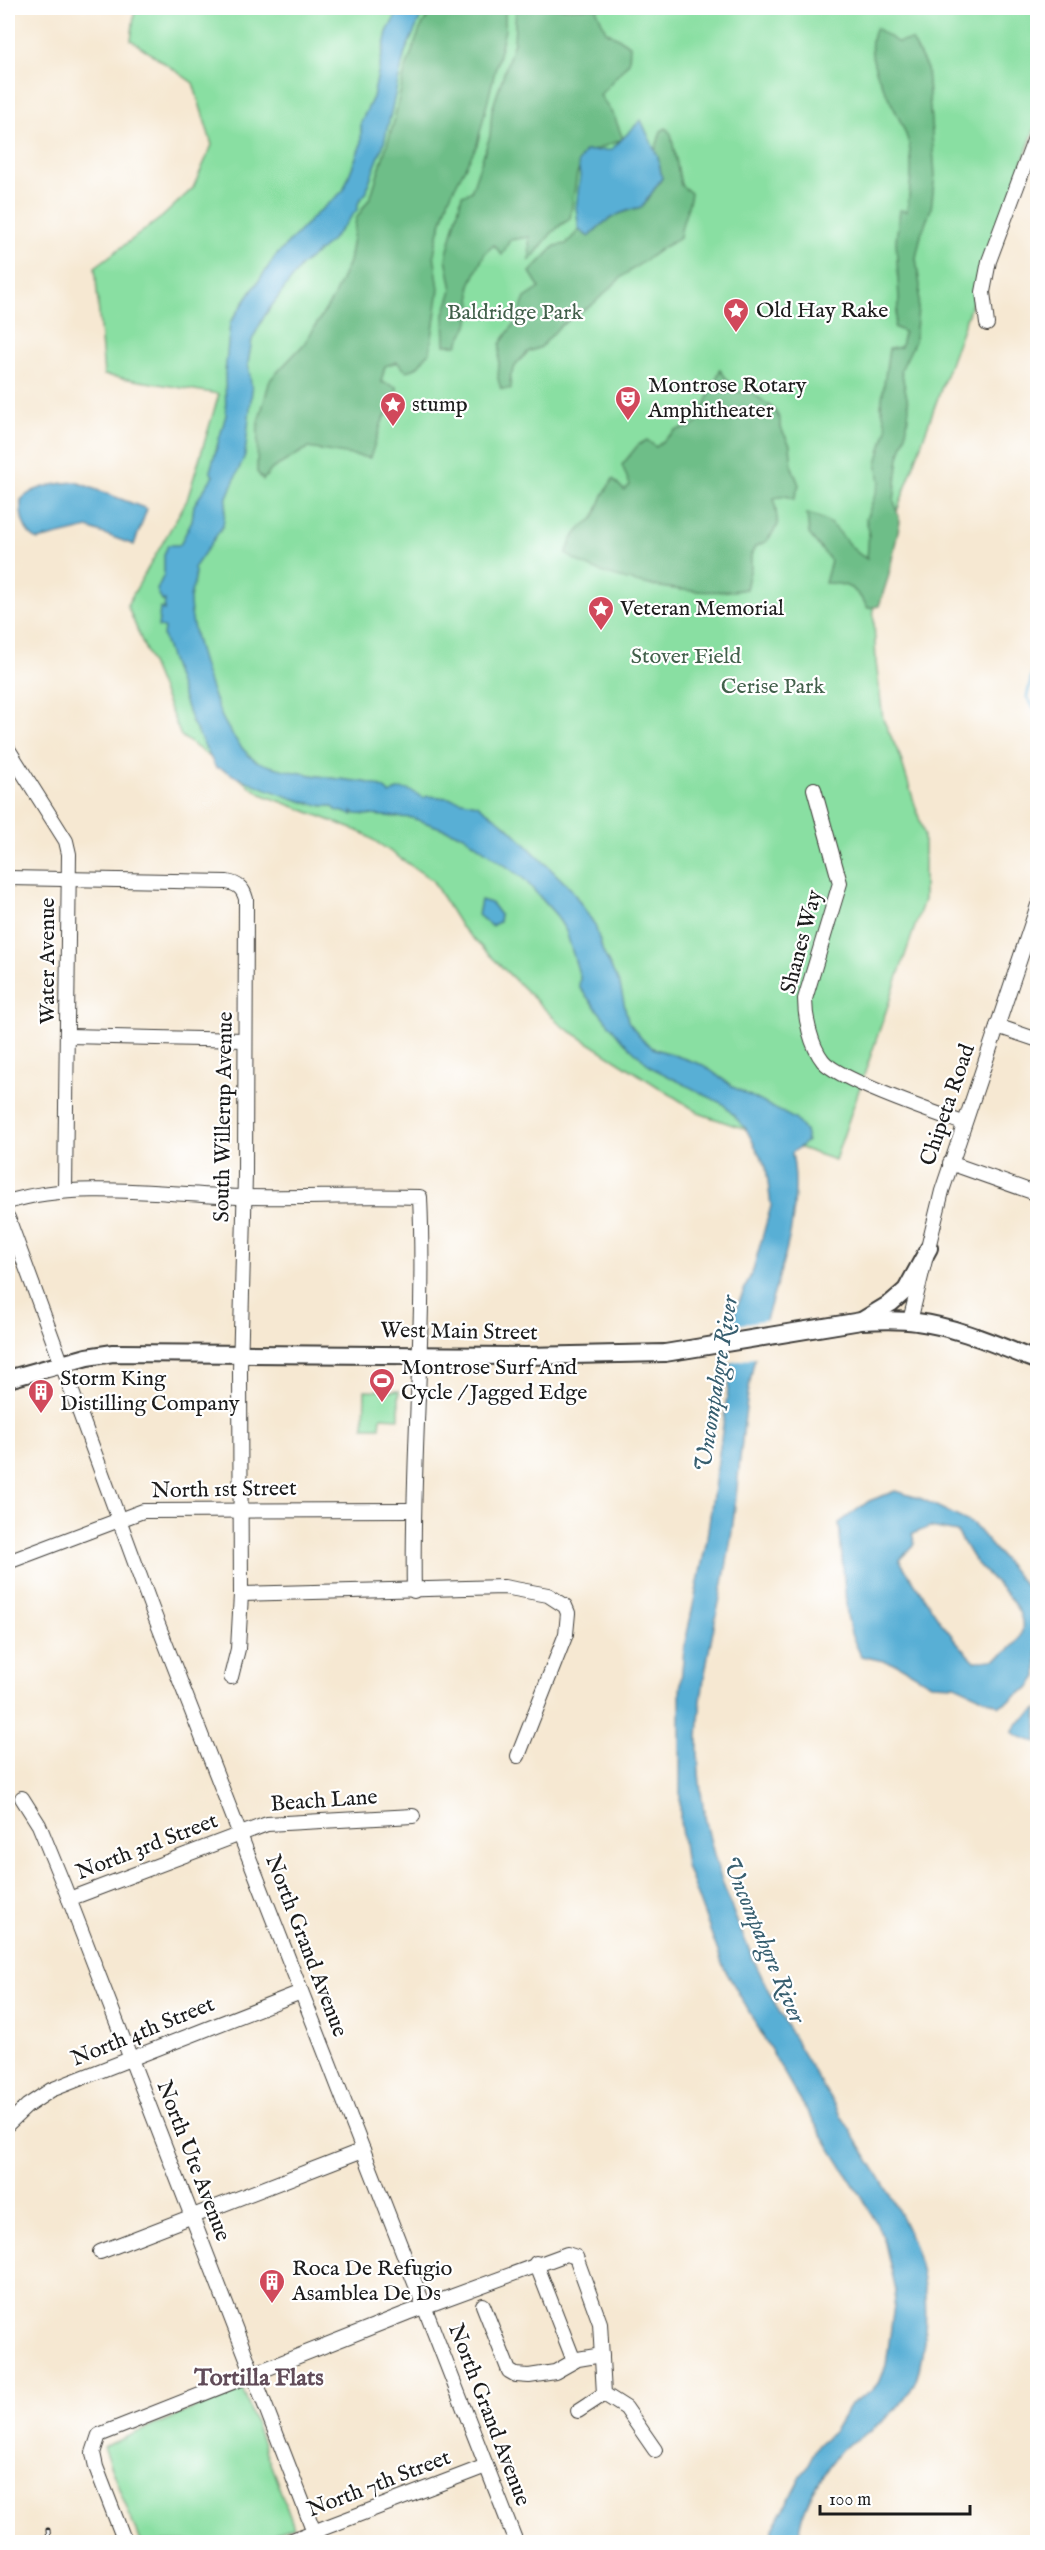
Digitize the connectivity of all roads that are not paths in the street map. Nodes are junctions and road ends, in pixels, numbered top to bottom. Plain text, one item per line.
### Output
1 (1038, 130) edge
2 (987, 324) dead end
3 (8, 748) edge
4 (814, 789) dead end
5 (8, 878) edge
6 (69, 879) junction
7 (1038, 905) edge
8 (996, 1026) junction
9 (68, 1036) junction
10 (245, 1040) junction
11 (1038, 1040) edge
12 (963, 1124) junction
13 (950, 1163) junction
14 (65, 1191) junction
15 (1038, 1194) edge
16 (244, 1197) junction
17 (8, 1202) edge
18 (8, 1218) edge
19 (929, 1248) junction
20 (861, 1321) junction
21 (910, 1321) junction
22 (241, 1353) junction
23 (420, 1354) junction
24 (1038, 1361) edge
25 (61, 1363) junction
26 (8, 1379) edge
27 (242, 1509) junction
28 (413, 1510) junction
29 (120, 1519) junction
30 (8, 1562) edge
31 (414, 1591) junction
32 (241, 1594) junction
33 (231, 1677) dead end
34 (518, 1756) dead end
35 (22, 1798) dead end
36 (413, 1816) dead end
37 (240, 1834) junction
38 (69, 1899) junction
39 (301, 1992) junction
40 (130, 2060) junction
41 (8, 2124) edge
42 (363, 2150) junction
43 (192, 2217) junction
44 (100, 2252) dead end
45 (536, 2264) junction
46 (483, 2305) dead end
47 (425, 2307) junction
48 (602, 2355) junction
49 (574, 2361) junction
50 (254, 2375) junction
51 (604, 2394) junction
52 (578, 2411) dead end
53 (655, 2450) dead end
54 (486, 2466) junction
55 (316, 2537) edge
56 (125, 2542) edge
57 (287, 2542) edge
58 (516, 2542) edge

1 - 2 street
3 - 6 street, Water Avenue
4 - 12 street, Shanes Way
5 - 6 street
6 - 9 street, Water Avenue
6 - 10 street, South Willerup Avenue
7 - 8 street, Chipeta Road
8 - 11 street
8 - 12 street, Chipeta Road
9 - 10 street
9 - 14 street, Water Avenue
10 - 16 street, South Willerup Avenue
12 - 13 street, Chipeta Road
13 - 15 street
13 - 19 street, Chipeta Road
14 - 16 street
14 - 17 street
16 - 22 street, South Willerup Avenue
16 - 23 street
18 - 25 street, North Grand Avenue
19 - 20 main road
19 - 21 street, Chipeta Road
20 - 21 main road, West Main Street
20 - 23 main road, West Main Street
21 - 24 main road, West Main Street
22 - 23 main road, West Main Street
22 - 25 main road, West Main Street
22 - 27 street, South Willerup Avenue
23 - 28 street
25 - 26 main road, West Main Street
25 - 29 street, North Grand Avenue
27 - 28 street, North 1st Street
27 - 29 street, North 1st Street
27 - 32 street, South Willerup Avenue
28 - 31 street
29 - 30 street, North 1st Street
29 - 37 street, North Grand Avenue
31 - 32 street
31 - 34 street
32 - 33 street, South Willerup Avenue
35 - 38 street, North Ute Avenue
36 - 37 street, Beach Lane
37 - 38 street, North 3rd Street
37 - 39 street, North Grand Avenue
38 - 40 street, North Ute Avenue
39 - 40 street, North 4th Street
39 - 42 street, North Grand Avenue
40 - 41 street, North 4th Street
40 - 43 street, North Ute Avenue
42 - 43 street
42 - 47 street, North Grand Avenue
43 - 44 street
43 - 50 street, North Ute Avenue
45 - 47 street
45 - 48 street
45 - 49 street
46 - 49 street
47 - 50 street
47 - 54 street, North Grand Avenue
48 - 49 street
48 - 51 street
50 - 55 street, North Ute Avenue
50 - 56 street
51 - 52 street
51 - 53 street
54 - 55 street, North 7th Street
54 - 58 street, North Grand Avenue
55 - 57 street, North 7th Street

